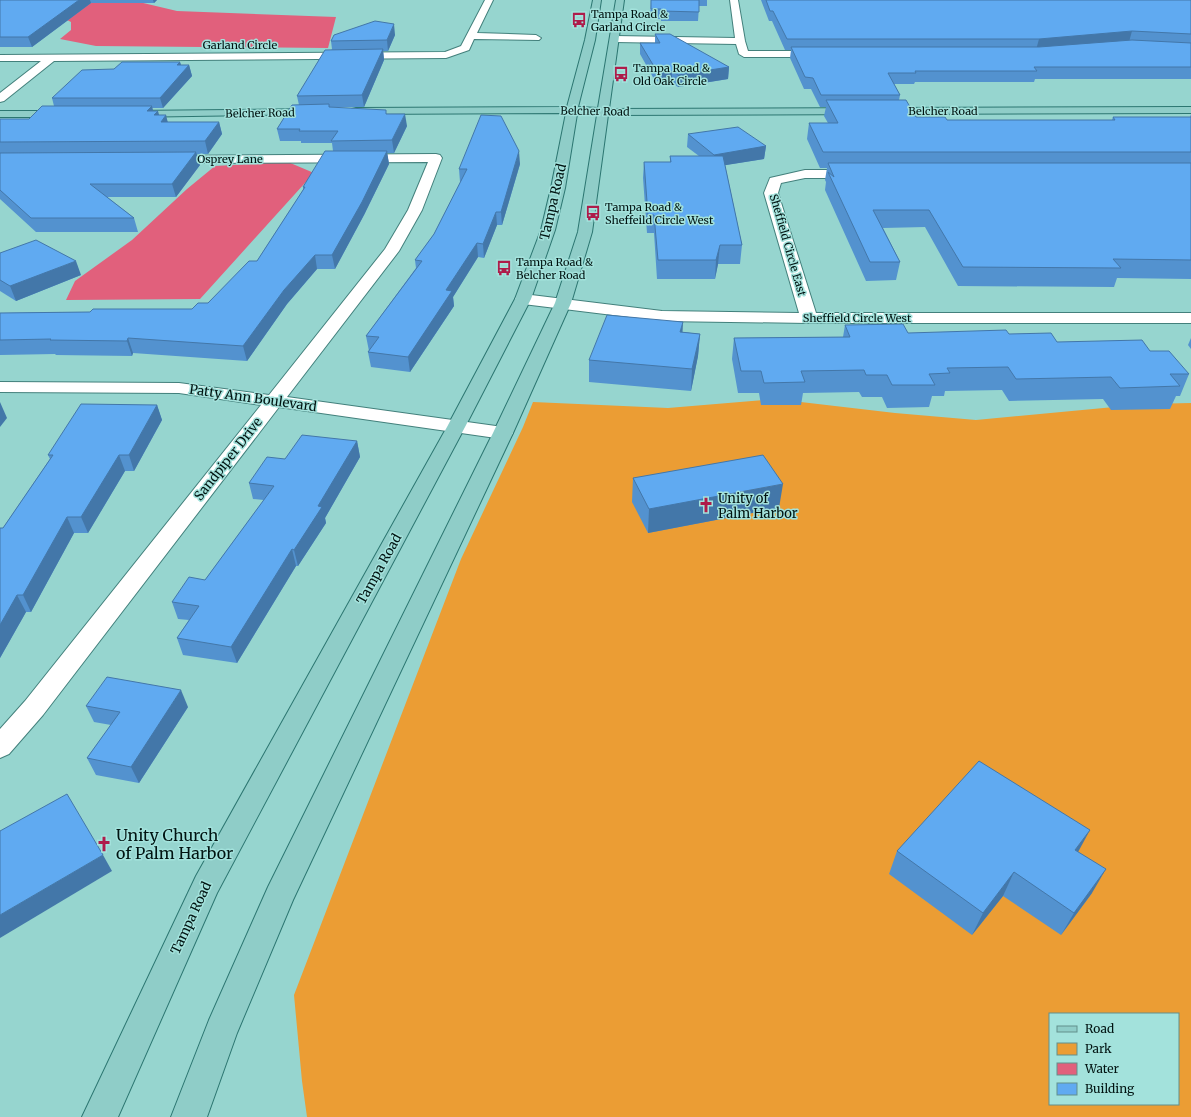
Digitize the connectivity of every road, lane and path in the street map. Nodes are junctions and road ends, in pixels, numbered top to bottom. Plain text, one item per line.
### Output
1 (489, 0) edge
2 (597, 0) edge
3 (620, 0) edge
4 (734, 0) edge
5 (472, 36) junction
6 (536, 38) dead end
7 (615, 40) junction
8 (740, 41) junction
9 (831, 54) edge
10 (0, 58) edge
11 (51, 58) junction
12 (0, 99) edge
13 (744, 100) dead end
14 (278, 101) dead end
15 (318, 101) edge
16 (349, 101) edge
17 (0, 103) edge
18 (16, 103) dead end
19 (573, 105) junction
20 (604, 106) junction
21 (1191, 110) edge
22 (0, 114) edge
23 (78, 114) edge
24 (117, 114) edge
25 (436, 158) joint
26 (157, 159) edge
27 (871, 174) edge
28 (523, 299) junction
29 (563, 303) junction
30 (809, 318) junction
31 (1191, 318) edge
32 (0, 387) edge
33 (274, 400) junction
34 (456, 427) junction
35 (503, 433) junction
36 (0, 746) edge
37 (100, 1117) edge
38 (189, 1117) edge

1 - 5 street, Garland Circle
2 - 19 main road, Tampa Road
3 - 7 main road
4 - 8 street
5 - 6 street
5 - 11 street, Garland Circle
7 - 8 street
7 - 20 main road
8 - 9 street
10 - 11 street, Garland Circle
11 - 12 street
13 - 20 main road, Belcher Road
14 - 15 main road, Belcher Road
16 - 19 main road, Belcher Road
17 - 18 main road
19 - 20 main road, Belcher Road
19 - 24 main road, Belcher Road
19 - 28 main road, Tampa Road
20 - 21 main road, Belcher Road
20 - 29 main road
22 - 23 main road
25 - 26 street, Osprey Lane
25 - 33 street, Sandpiper Drive
27 - 30 street, Sheffield Circle East
28 - 29 street, Sheffield Circle West
28 - 34 main road, Tampa Road
29 - 30 street, Sheffield Circle West
29 - 35 main road
30 - 31 street, Sheffield Circle West
32 - 33 street, Patty Ann Boulevard
33 - 34 street, Patty Ann Boulevard
33 - 36 street, Sandpiper Drive
34 - 35 street, Patty Ann Boulevard
34 - 37 main road, Tampa Road
35 - 38 main road

